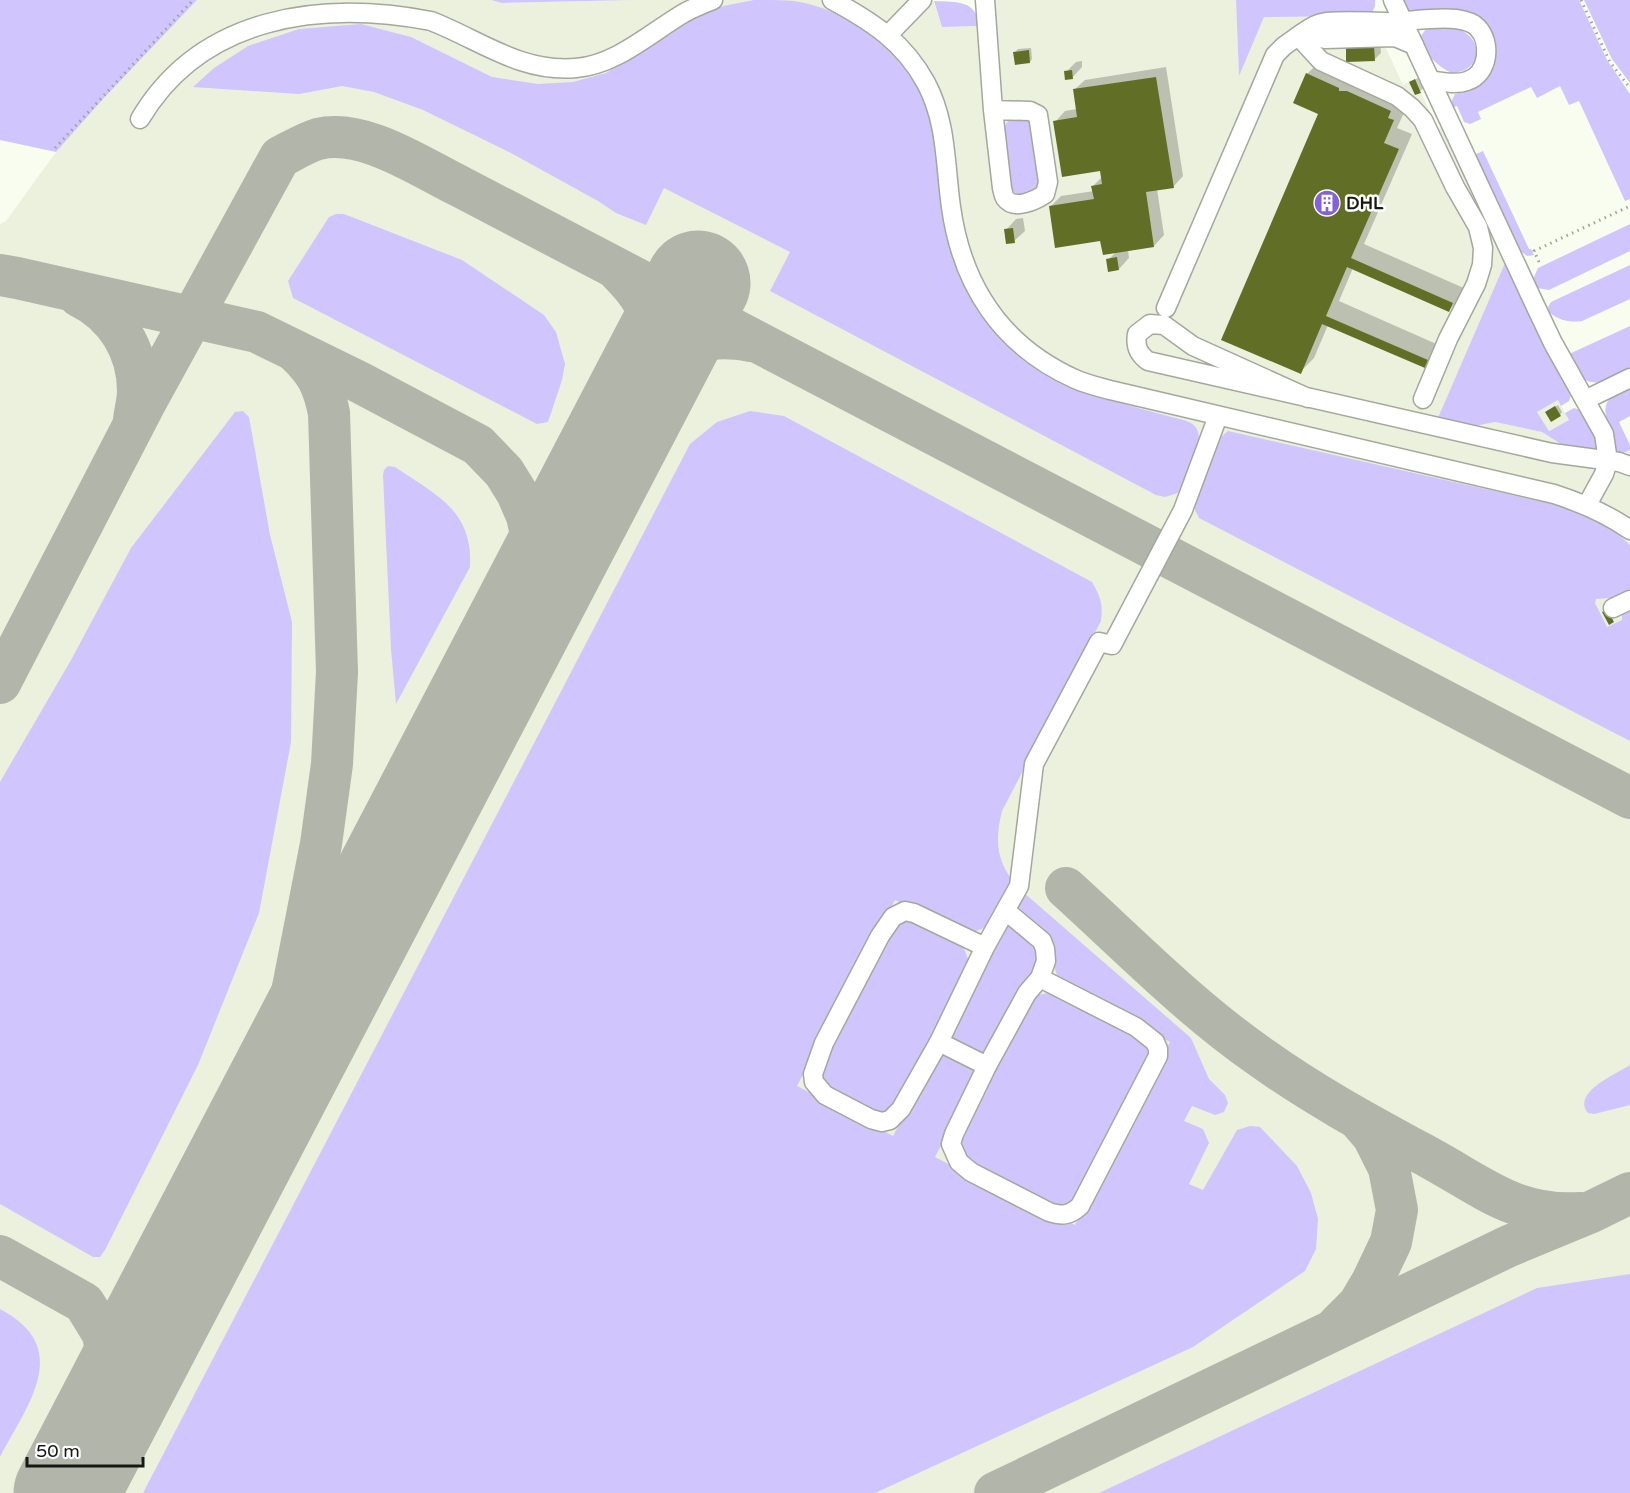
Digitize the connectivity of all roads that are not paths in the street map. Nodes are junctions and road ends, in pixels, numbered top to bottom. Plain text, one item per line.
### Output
1 (713, 0) edge
2 (832, 0) edge
3 (922, 0) edge
4 (985, 0) edge
5 (1393, 0) edge
6 (1403, 22) junction
7 (888, 34) junction
8 (1300, 35) junction
9 (1414, 45) junction
10 (1430, 80) junction
11 (993, 110) junction
12 (140, 120) dead end
13 (1166, 308) dead end
14 (1630, 378) edge
15 (1308, 398) junction
16 (1423, 399) dead end
17 (1586, 400) junction
18 (1218, 416) junction
19 (1608, 461) junction
20 (1630, 466) edge
21 (1587, 505) junction
22 (1630, 530) edge
23 (1630, 600) edge
24 (1613, 608) dead end
25 (1006, 910) junction
26 (985, 947) junction
27 (1040, 978) junction
28 (939, 1042) junction
29 (987, 1066) junction

1 - 12 lane
2 - 7 lane
3 - 7 lane
4 - 11 lane
5 - 6 lane
6 - 8 lane
6 - 9 lane
6 - 10 lane
7 - 18 lane
8 - 9 lane
8 - 13 lane
8 - 16 lane
9 - 10 lane
10 - 17 lane
11 - 11 lane
14 - 17 lane
15 - 15 lane
15 - 19 lane
17 - 19 lane
18 - 21 lane
18 - 25 lane
19 - 20 lane
19 - 21 lane
21 - 22 lane
23 - 24 lane
25 - 26 lane
25 - 27 lane
26 - 28 lane
26 - 28 lane
27 - 29 lane
27 - 29 lane
28 - 29 lane

